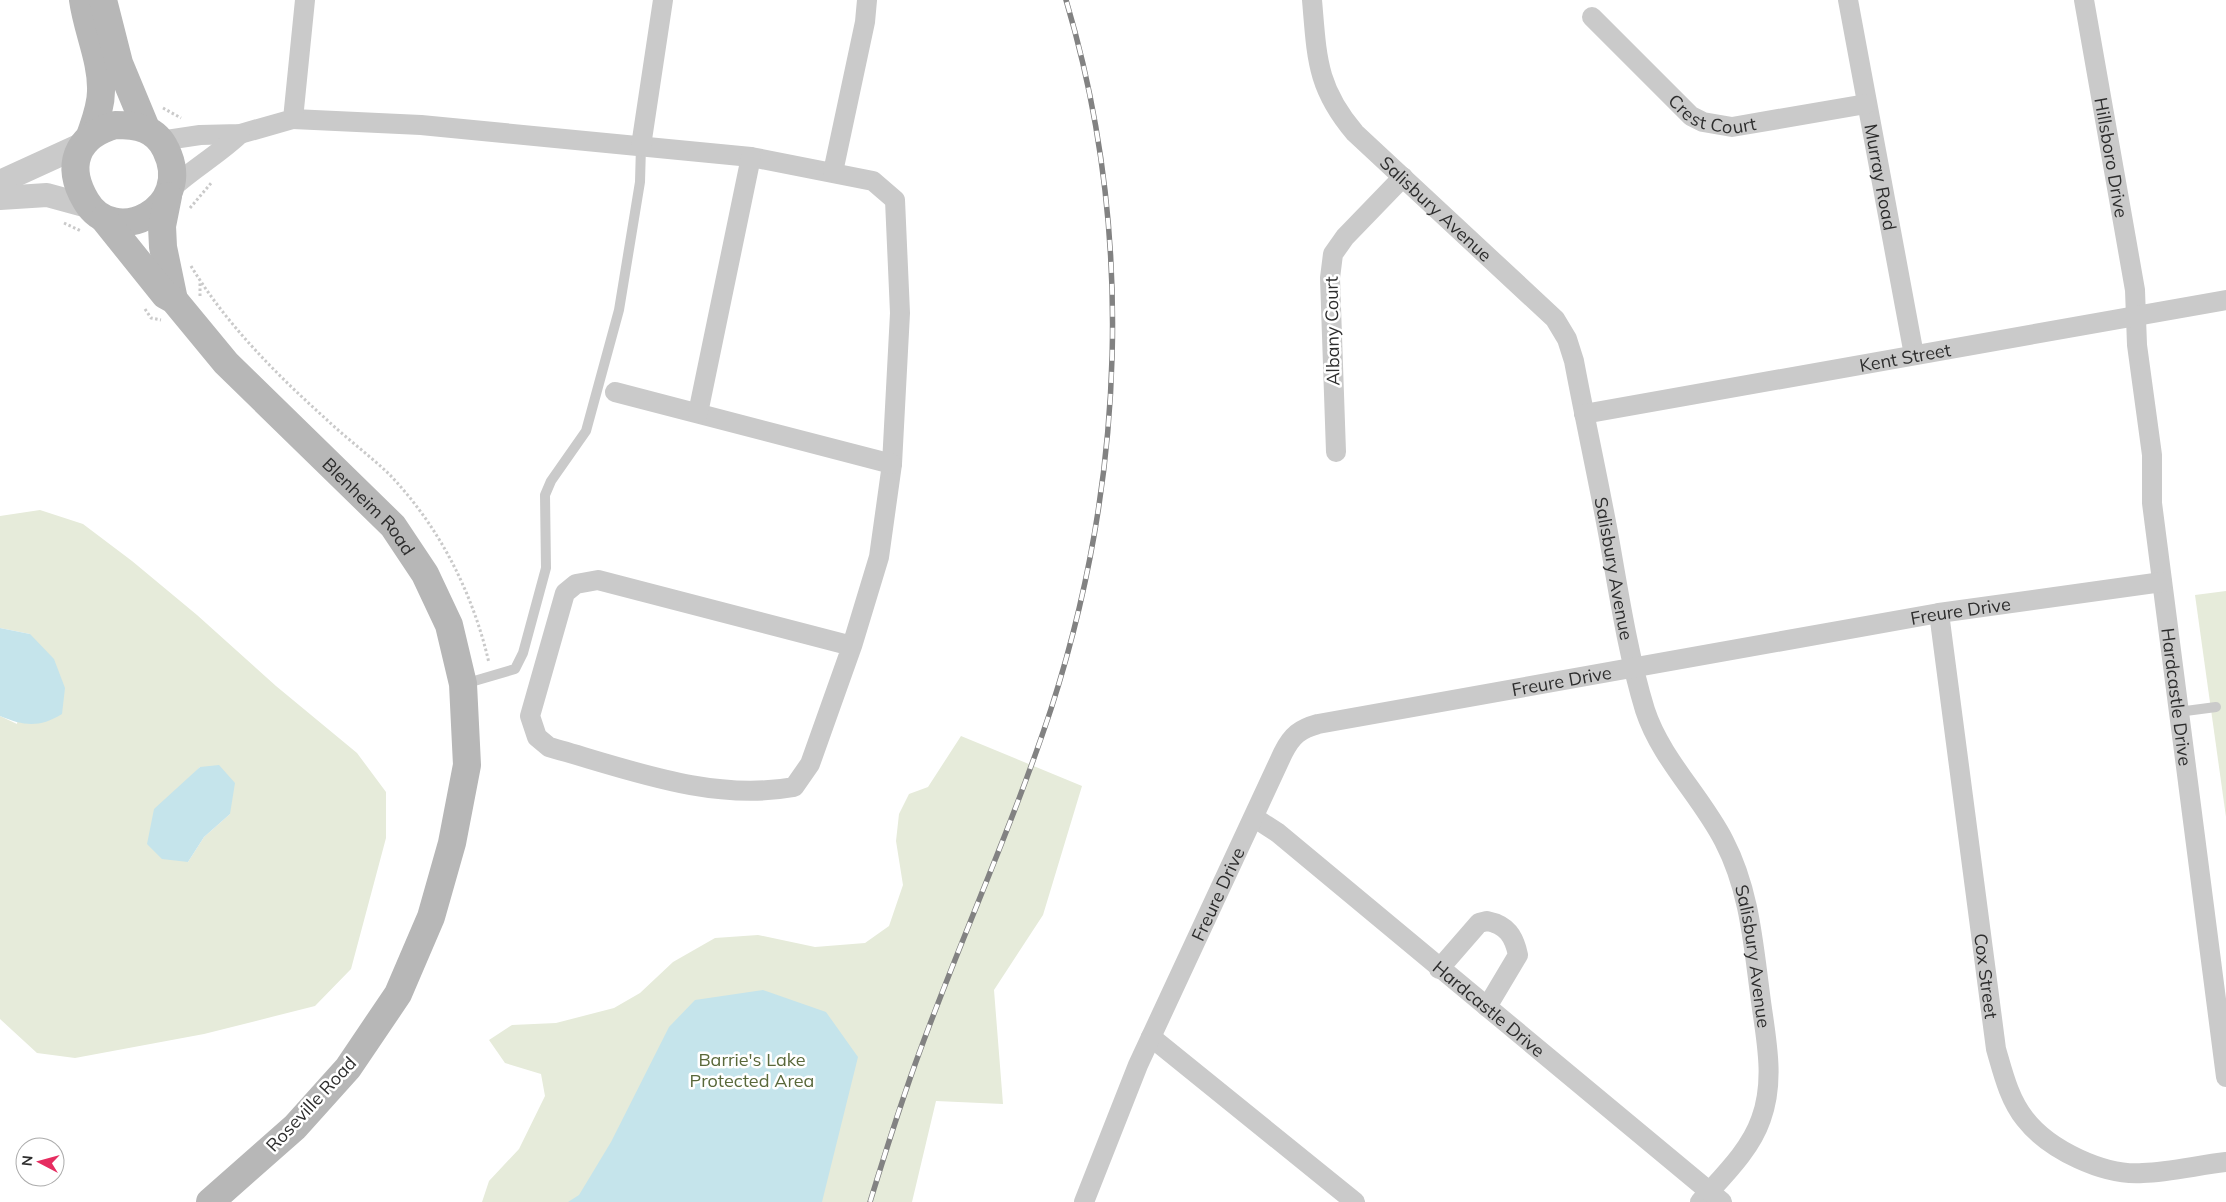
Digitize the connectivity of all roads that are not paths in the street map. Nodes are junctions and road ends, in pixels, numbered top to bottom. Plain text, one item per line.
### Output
1 (83, 0) edge
2 (103, 0) edge
3 (305, 0) edge
4 (663, 0) edge
5 (867, 0) edge
6 (1312, 0) edge
7 (1848, 0) edge
8 (2084, 0) edge
9 (1592, 17) dead end
10 (1866, 104) junction
11 (293, 119) junction
12 (153, 134) junction
13 (240, 134) junction
14 (86, 141) junction
15 (641, 146) junction
16 (751, 157) junction
17 (833, 172) junction
18 (1403, 177) junction
19 (0, 182) edge
20 (0, 198) edge
21 (176, 199) junction
22 (93, 219) junction
23 (174, 300) junction
24 (2226, 300) edge
25 (2136, 316) junction
26 (1914, 355) junction
27 (615, 392) dead end
28 (698, 413) junction
29 (1584, 414) junction
30 (1336, 452) dead end
31 (892, 464) junction
32 (2162, 582) junction
33 (1939, 613) junction
34 (852, 646) junction
35 (1634, 668) junction
36 (463, 684) junction
37 (2216, 707) dead end
38 (2178, 712) junction
39 (467, 765) joint
40 (1254, 818) junction
41 (1439, 969) junction
42 (1487, 1007) junction
43 (1151, 1036) junction
44 (2226, 1077) edge
45 (2226, 1162) edge
46 (1710, 1199) edge
47 (210, 1202) edge
48 (1084, 1202) edge
49 (1355, 1202) edge

1 - 14 main road
2 - 12 main road
3 - 11 street
4 - 15 street
5 - 17 street
6 - 18 street, Salisbury Avenue
7 - 10 street, Murray Road
8 - 25 street, Hillsboro Drive
9 - 10 street, Crest Court
10 - 26 street, Murray Road
11 - 13 street
11 - 15 street
12 - 13 street
12 - 14 main road
12 - 21 main road
13 - 21 street
14 - 19 street
14 - 22 main road
15 - 16 street
15 - 36 lane
16 - 17 street
16 - 28 street
17 - 31 street
18 - 29 street, Salisbury Avenue
18 - 30 street, Albany Court
20 - 22 street
21 - 22 main road
21 - 23 main road, Blenheim Road
22 - 23 main road, Blenheim Road
23 - 36 main road, Blenheim Road
24 - 25 street, Kent Street
25 - 26 street, Kent Street
25 - 32 street, Hardcastle Drive
26 - 29 street, Kent Street
27 - 28 street
28 - 31 street
29 - 35 street, Salisbury Avenue
31 - 34 street
32 - 33 street, Freure Drive
32 - 38 street, Hardcastle Drive
33 - 35 street, Freure Drive
33 - 45 street, Cox Street
34 - 34 street
35 - 40 street, Freure Drive
35 - 46 street, Salisbury Avenue
36 - 39 main road, Blenheim Road
37 - 38 lane
38 - 44 street, Hardcastle Drive
39 - 47 main road, Roseville Road
40 - 41 street, Hardcastle Drive
40 - 43 street, Freure Drive
41 - 42 street, Hardcastle Drive
41 - 42 street
42 - 46 street, Hardcastle Drive
43 - 48 street, Freure Drive
43 - 49 street

